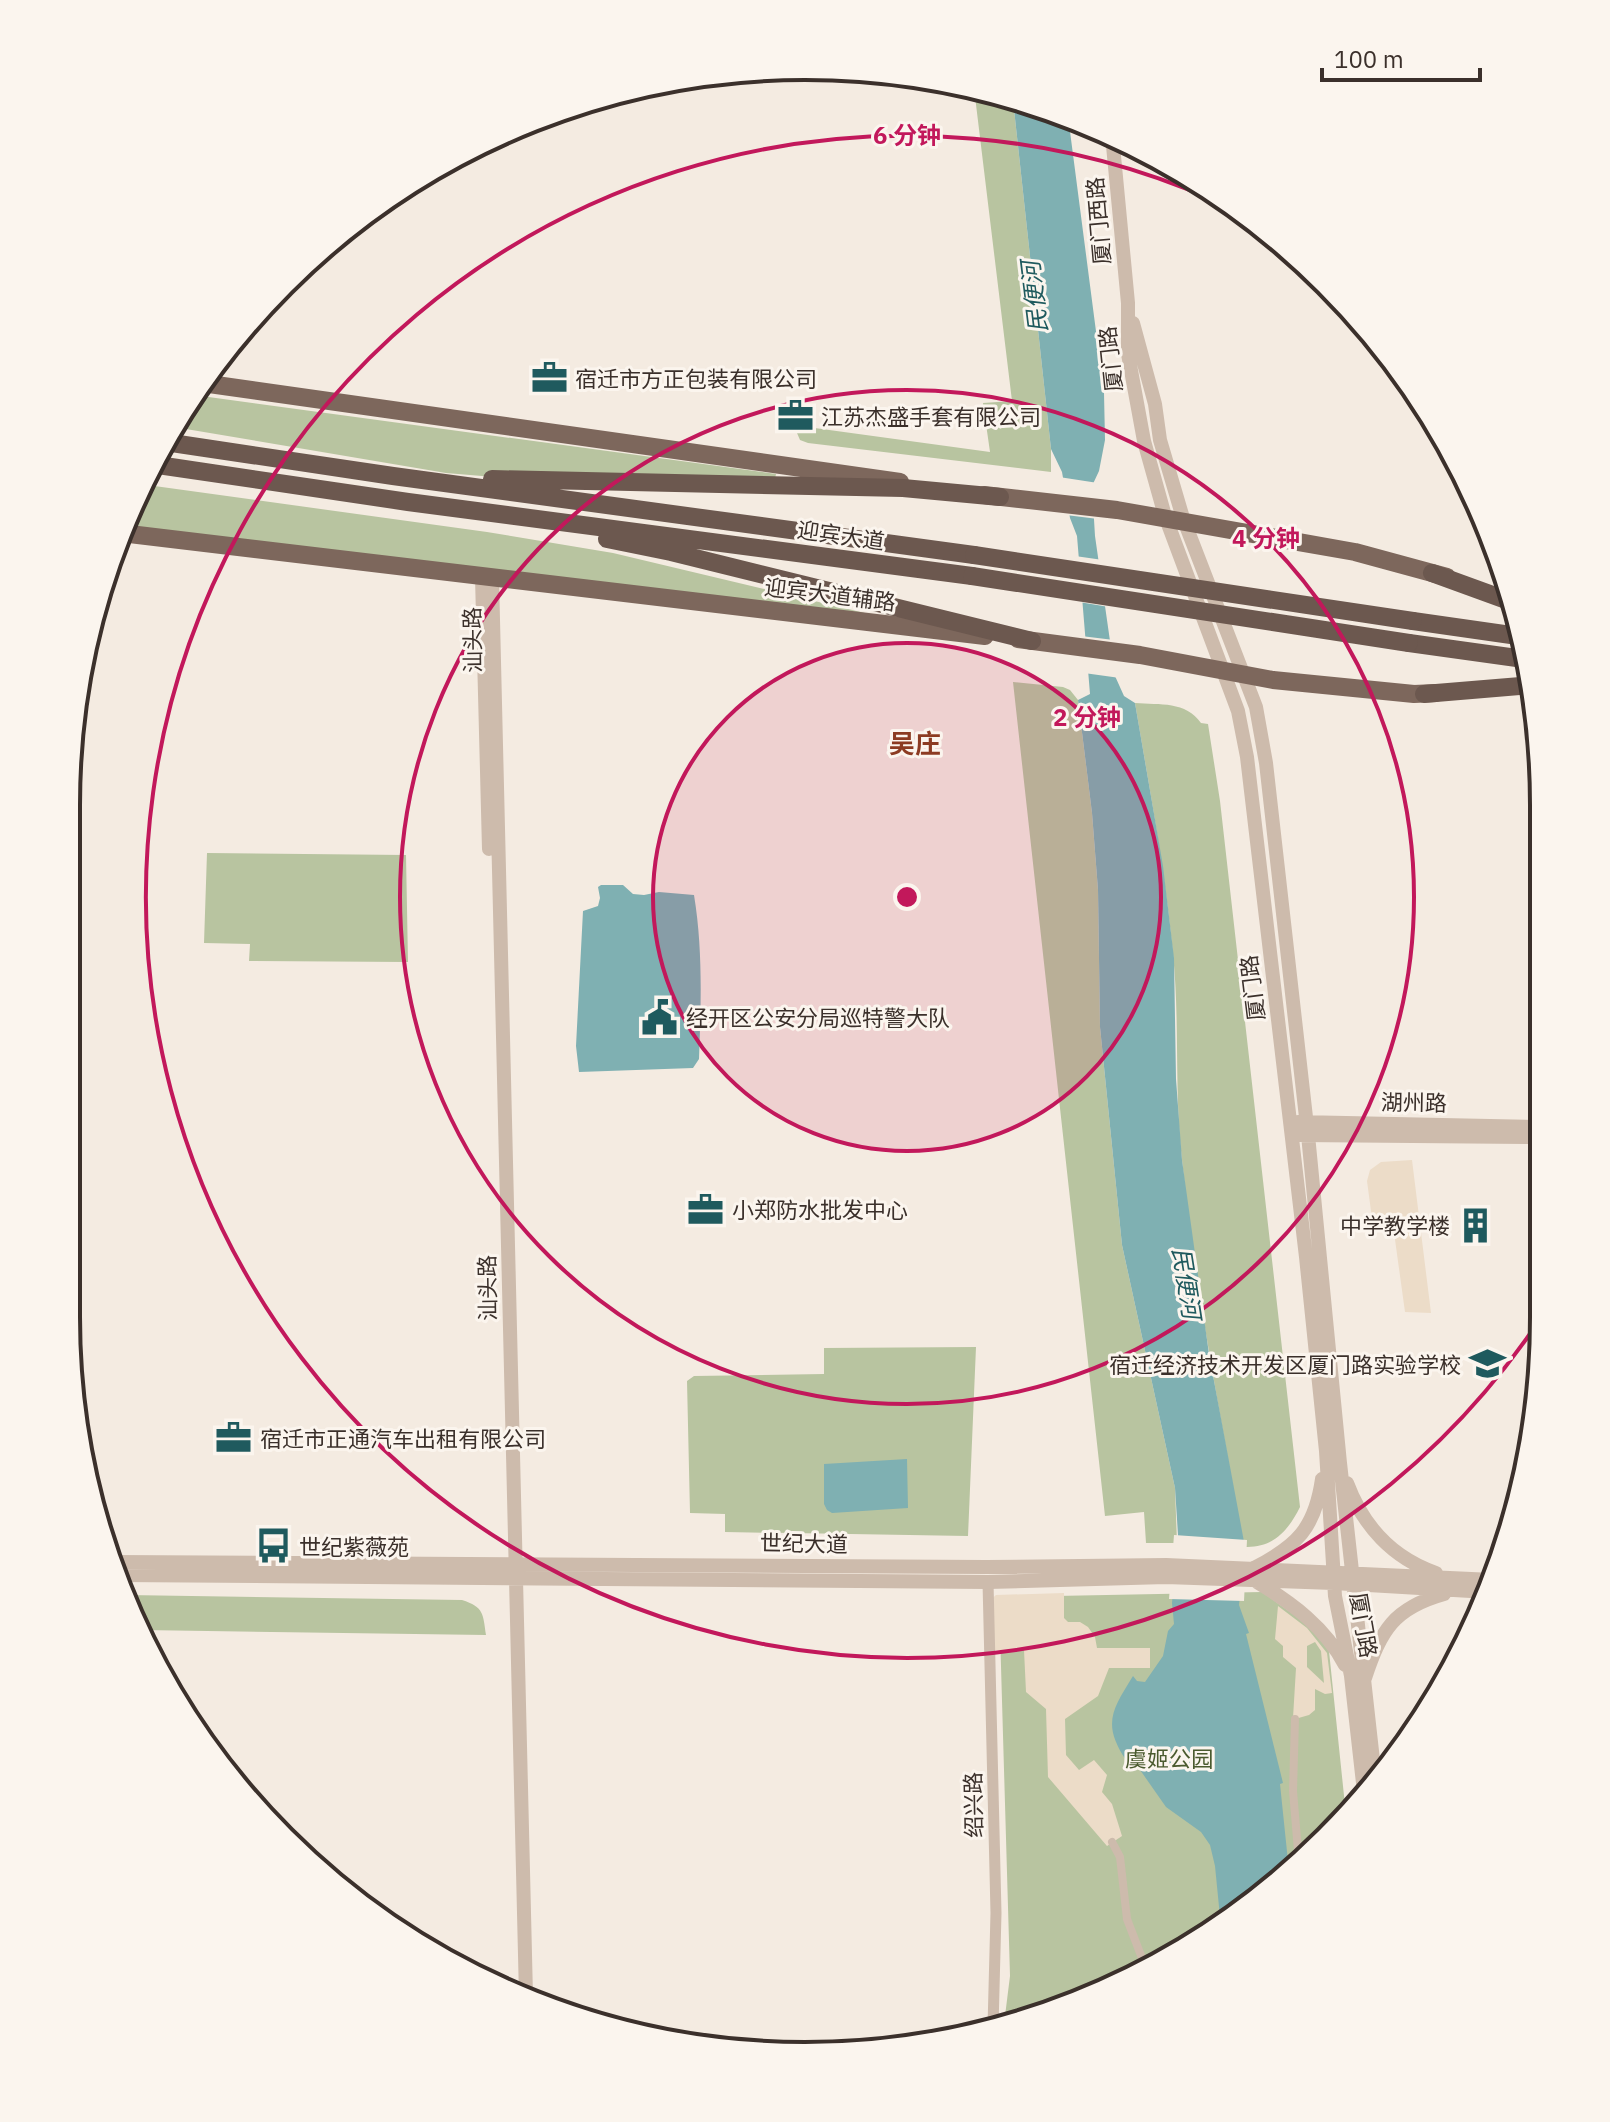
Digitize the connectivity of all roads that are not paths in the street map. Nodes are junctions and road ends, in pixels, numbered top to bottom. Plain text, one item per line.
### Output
1 (1113, 149) edge
2 (1128, 303) joint
3 (215, 385) edge
4 (177, 443) edge
5 (164, 467) edge
6 (393, 476) junction
7 (1000, 497) junction
8 (408, 502) junction
9 (1176, 521) junction
10 (133, 534) edge
11 (1432, 573) joint
12 (487, 578) junction
13 (1499, 596) edge
14 (1509, 635) edge
15 (1032, 641) junction
16 (1515, 658) edge
17 (1224, 671) junction
18 (1244, 674) junction
19 (1520, 686) edge
20 (1521, 692) edge
21 (1424, 694) junction
22 (1530, 1127) edge
23 (1307, 1128) junction
24 (1291, 1129) junction
25 (1530, 1137) edge
26 (1326, 1451) junction
27 (1340, 1463) junction
28 (123, 1562) edge
29 (512, 1569) junction
30 (1166, 1571) junction
31 (1250, 1574) junction
32 (128, 1575) edge
33 (1334, 1578) junction
34 (1352, 1579) junction
35 (988, 1582) junction
36 (1480, 1582) edge
37 (1452, 1585) junction
38 (1477, 1590) edge
39 (1357, 1679) junction
40 (1295, 1719) dead end
41 (1373, 1767) edge
42 (1363, 1779) edge
43 (1112, 1842) dead end
44 (1298, 1848) edge
45 (1142, 1959) edge
46 (518, 1982) edge
47 (526, 1986) edge
48 (993, 2017) edge

1 - 2 street, 厦门西路
2 - 9 street, 厦门路
3 - 7 main road
4 - 6 highway, 迎宾大道
5 - 8 highway, 迎宾大道
6 - 7 highway
6 - 14 highway, 迎宾大道, bridge
7 - 9 main road
8 - 15 highway
8 - 16 highway, 迎宾大道, bridge
9 - 11 main road
9 - 17 street, 厦门路
9 - 18 street, 厦门路
10 - 12 main road, 迎宾大道辅路
11 - 13 highway
12 - 15 main road, 迎宾大道辅路
12 - 29 street, 汕头路
15 - 17 main road, 迎宾大道辅路
17 - 18 main road, 迎宾大道辅路
17 - 24 street, 厦门路
18 - 21 main road, 迎宾大道辅路
18 - 23 street, 厦门路
19 - 21 highway
20 - 21 main road, 迎宾大道辅路
22 - 23 street, 湖州路
23 - 24 street, 湖州路
23 - 25 street, 湖州路
23 - 27 street, 厦门路
24 - 26 street, 厦门路
26 - 31 street
26 - 33 street, 厦门路
27 - 34 street, 厦门路
27 - 37 street
28 - 29 street, 世纪大道
29 - 30 street, 世纪大道
29 - 32 street, 世纪大道
29 - 35 street, 世纪大道
29 - 46 street, 汕头路
29 - 47 street, 汕头路
30 - 31 street, 世纪大道
30 - 35 street, 世纪大道
31 - 33 street, 世纪大道
31 - 39 street
33 - 34 street, 世纪大道
33 - 39 street, 厦门路
34 - 37 street, 世纪大道
34 - 39 street, 厦门路
35 - 48 street, 绍兴路
36 - 37 street, 世纪大道
37 - 38 street, 世纪大道
37 - 39 street
39 - 41 street, 厦门路
39 - 42 street, 厦门路
40 - 44 street
43 - 45 street

